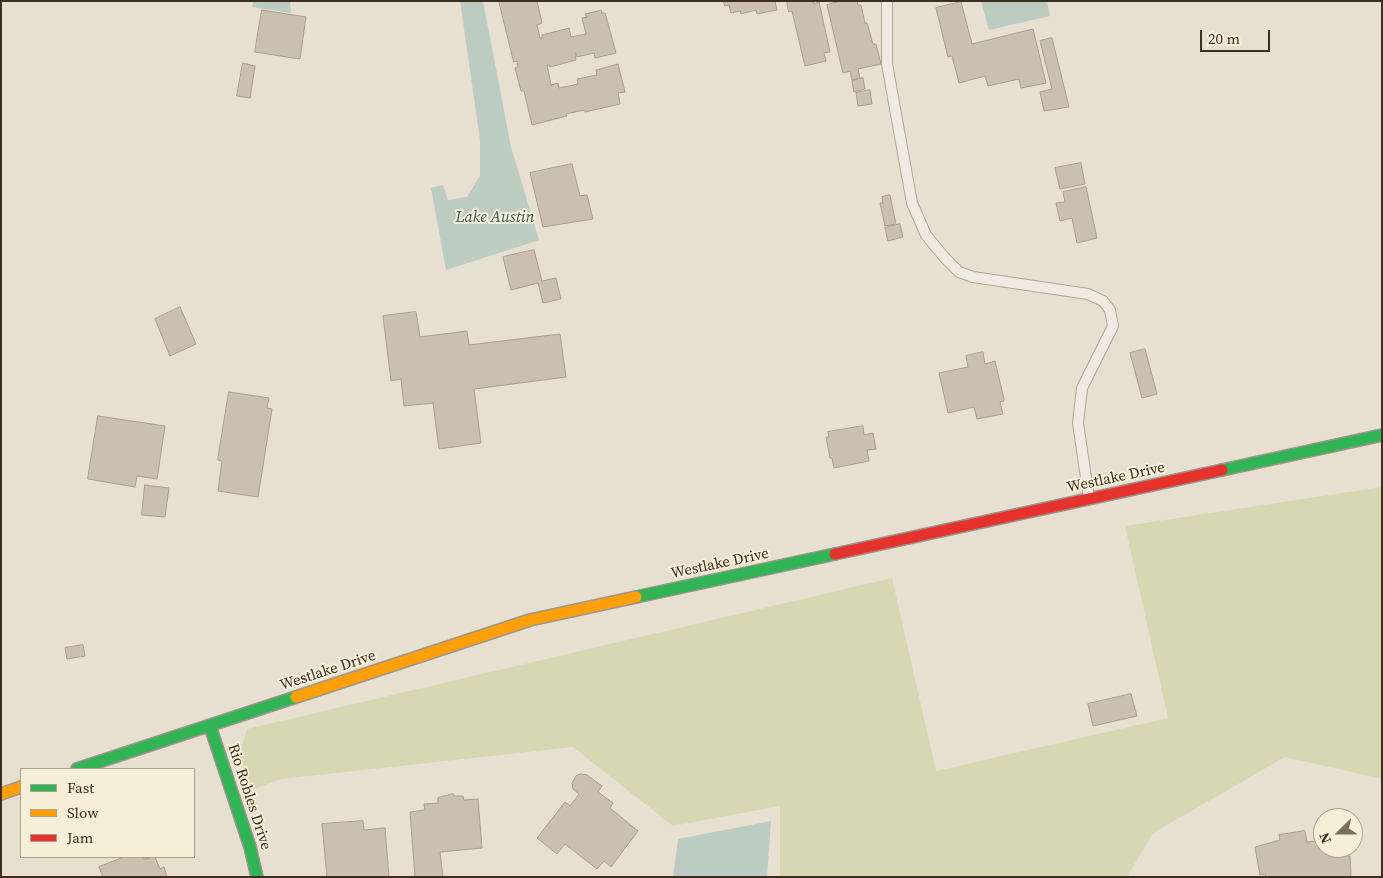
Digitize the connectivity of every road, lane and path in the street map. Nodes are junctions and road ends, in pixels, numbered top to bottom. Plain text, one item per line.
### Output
1 (887, 1) edge
2 (1382, 434) edge
3 (1089, 499) junction
4 (210, 726) junction
5 (80, 768) edge
6 (20, 788) edge
7 (1, 794) edge
8 (258, 877) edge

1 - 3 lane
2 - 3 street, Westlake Drive
3 - 4 street, Westlake Drive
4 - 5 street, Westlake Drive
4 - 8 street, Rio Robles Drive
6 - 7 street

